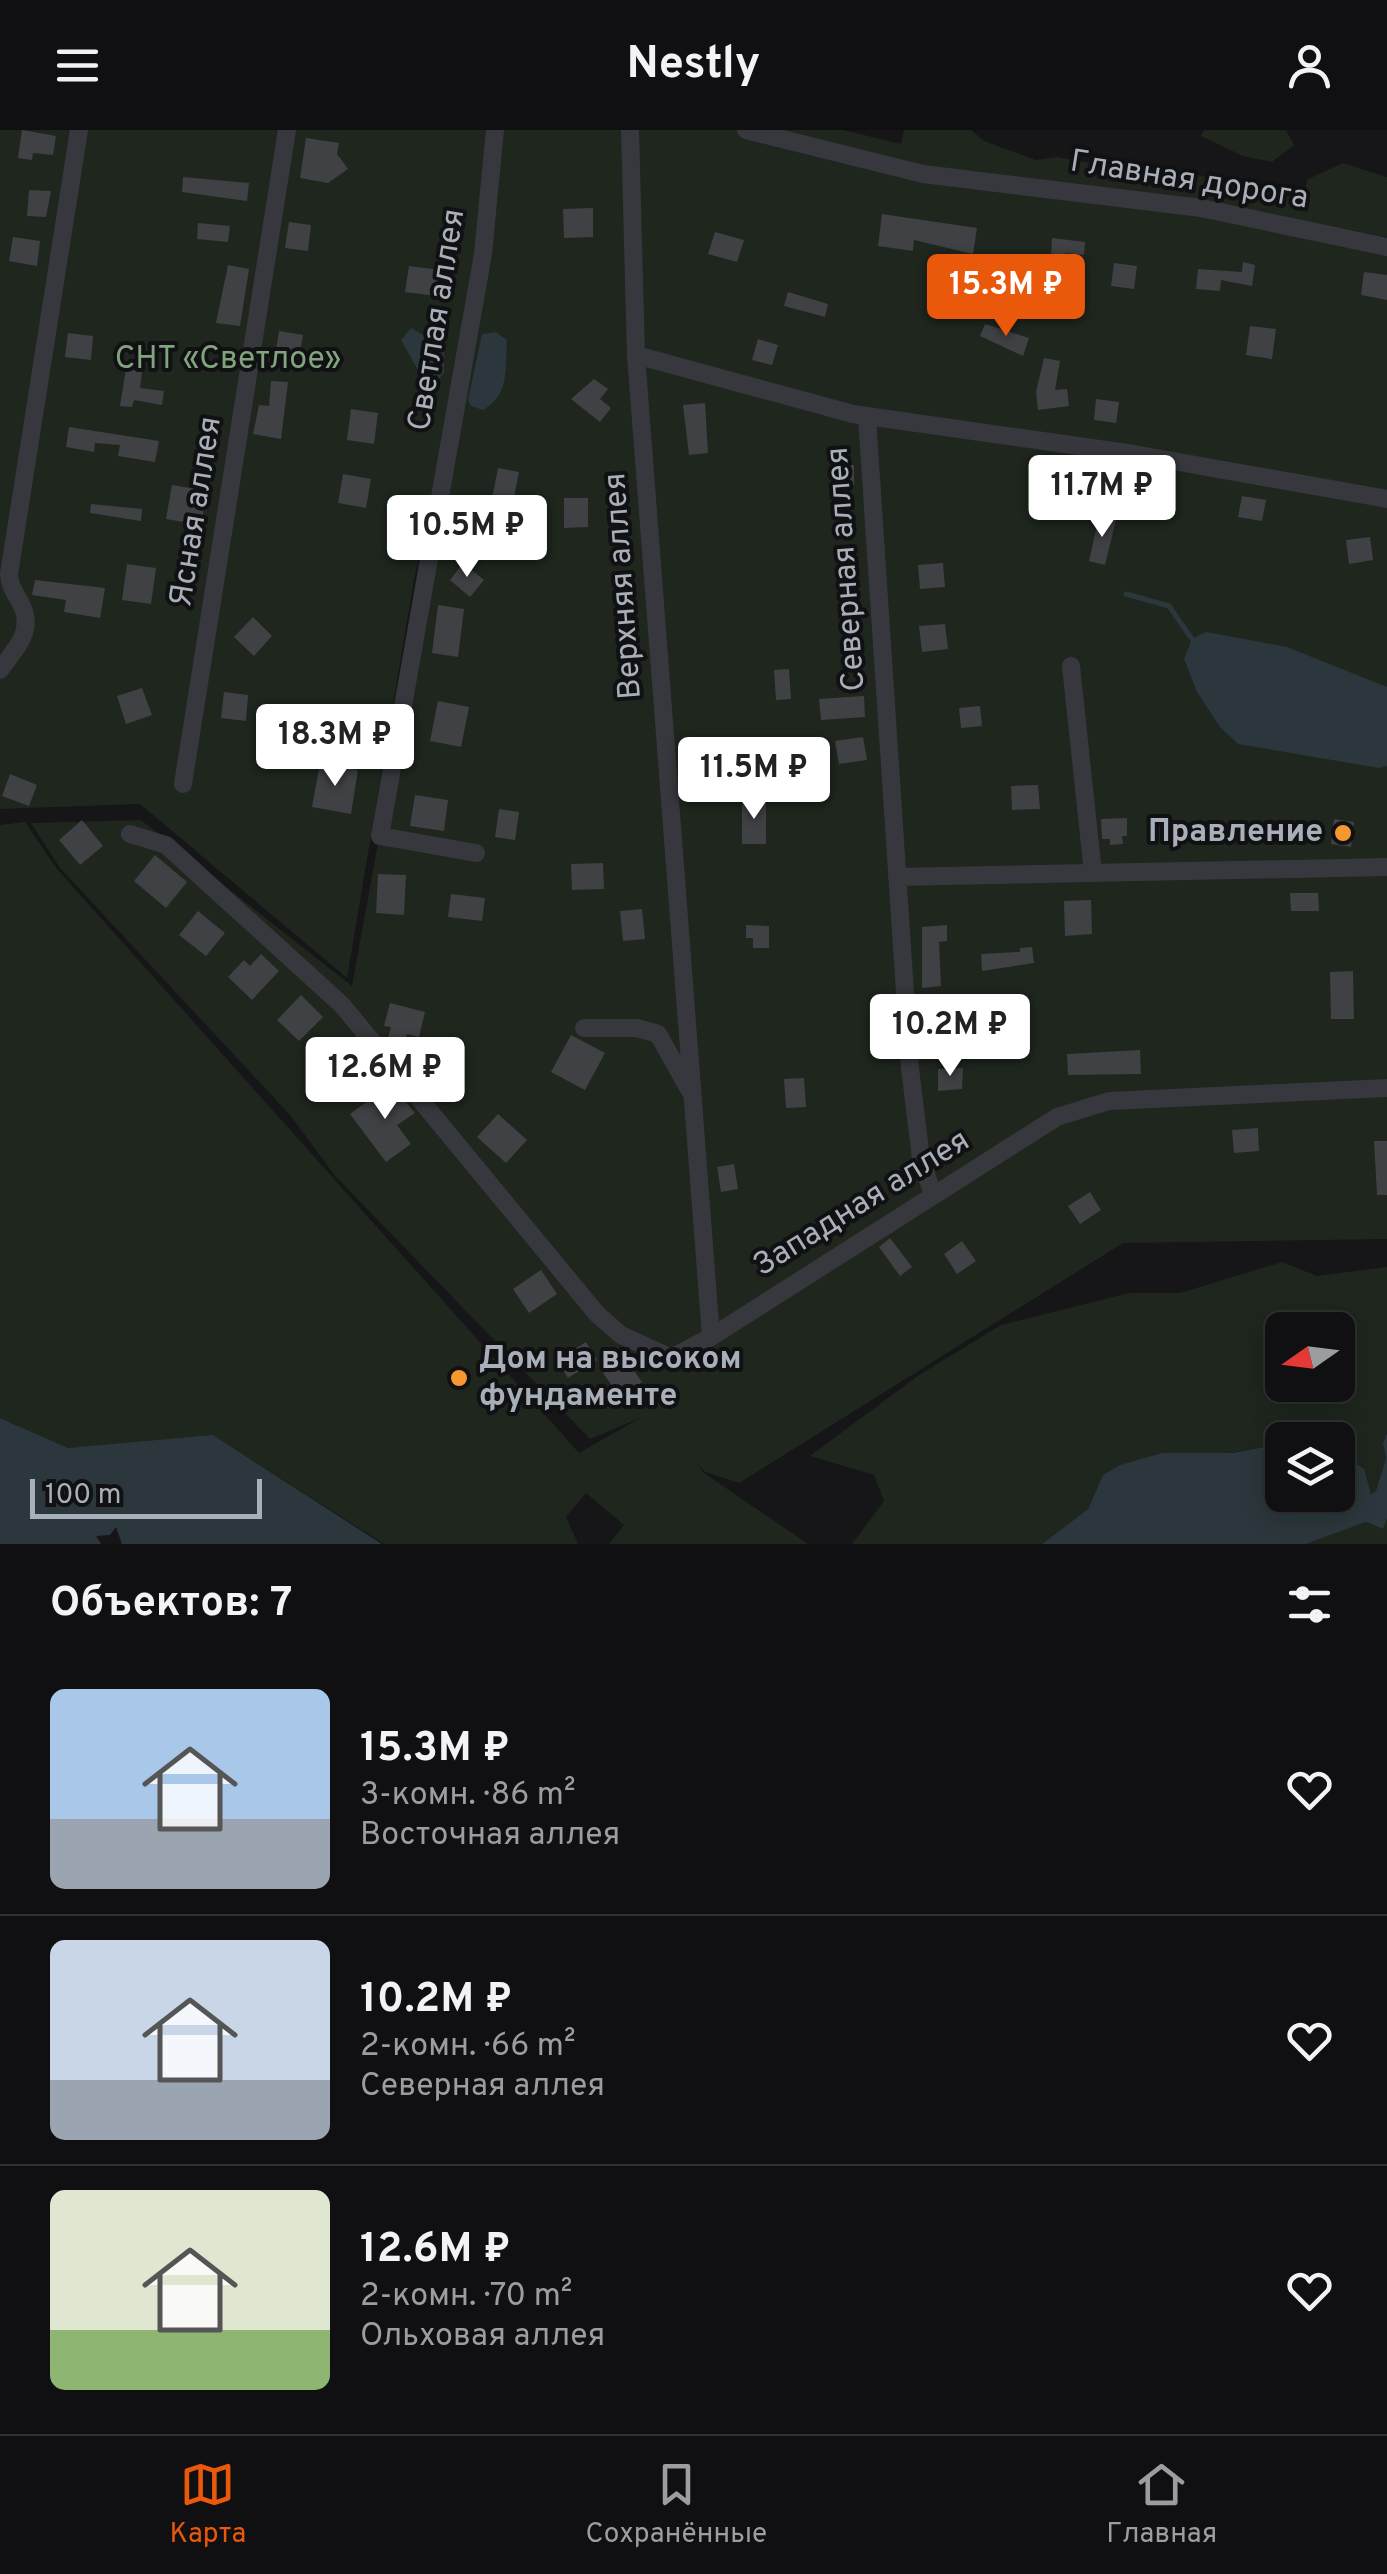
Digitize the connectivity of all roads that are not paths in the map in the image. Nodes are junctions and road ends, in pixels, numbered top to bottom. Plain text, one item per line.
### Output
1 (79, 130) edge
2 (287, 130) edge
3 (495, 130) edge
4 (630, 130) edge
5 (746, 130) edge
6 (1387, 246) edge
7 (636, 356) junction
8 (866, 417) junction
9 (1387, 498) edge
10 (4, 576) edge
11 (1071, 666) dead end
12 (0, 670) edge
13 (183, 784) dead end
14 (130, 834) dead end
15 (476, 854) dead end
16 (1387, 866) edge
17 (1093, 874) junction
18 (897, 877) junction
19 (584, 1028) dead end
20 (1387, 1088) edge
21 (693, 1096) junction
22 (932, 1194) junction
23 (711, 1337) junction

1 - 10 street
2 - 13 street, Ясная аллея
3 - 15 street, Светлая аллея
4 - 7 street, Верхняя аллея
5 - 6 street, Главная дорога
7 - 8 street
7 - 21 street, Верхняя аллея
8 - 9 street
8 - 18 street, Северная аллея
10 - 12 street
11 - 17 street
14 - 23 street, Западная аллея
16 - 17 street
17 - 18 street
18 - 22 street, Северная аллея
19 - 21 street
20 - 22 street, Западная аллея
21 - 23 street, Верхняя аллея
22 - 23 street, Западная аллея

